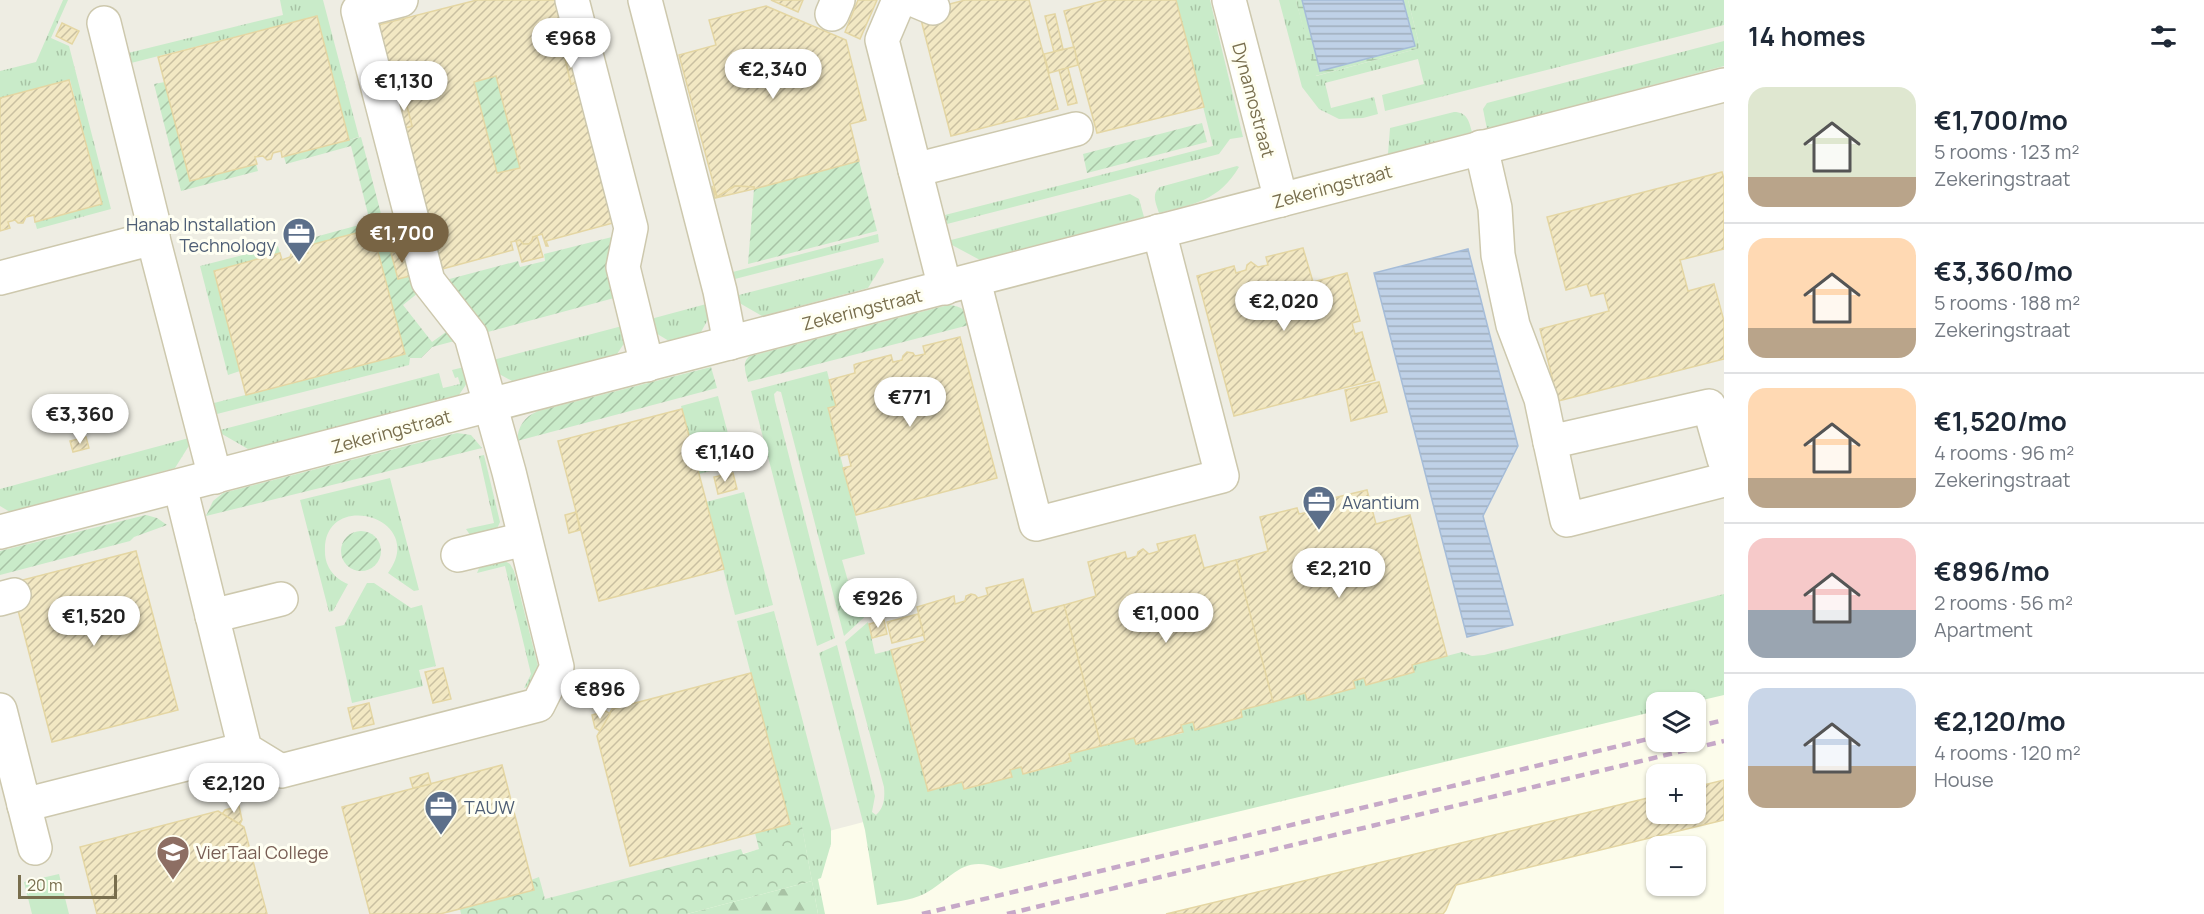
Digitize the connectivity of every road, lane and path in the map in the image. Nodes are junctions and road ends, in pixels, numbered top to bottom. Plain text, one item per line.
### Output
1 (400, 0) edge
2 (572, 0) edge
3 (645, 0) edge
4 (899, 0) edge
5 (1229, 0) edge
6 (104, 23) dead end
7 (1724, 85) edge
8 (1076, 129) dead end
9 (1481, 147) junction
10 (915, 170) junction
11 (1281, 200) junction
12 (1159, 231) junction
13 (153, 238) junction
14 (0, 278) edge
15 (960, 284) junction
16 (730, 343) junction
17 (647, 364) junction
18 (490, 405) junction
19 (1550, 442) junction
20 (1724, 459) edge
21 (215, 477) junction
22 (1724, 480) edge
23 (180, 486) junction
24 (0, 532) edge
25 (525, 539) junction
26 (458, 555) dead end
27 (281, 599) dead end
28 (212, 616) junction
29 (0, 710) edge
30 (245, 749) junction
31 (24, 805) junction
32 (35, 848) dead end

1 - 18 street
2 - 17 street
3 - 16 street
4 - 10 street
5 - 11 street, Dynamostraat
6 - 13 street
7 - 9 street, Zekeringstraat
8 - 10 street
9 - 11 street, Zekeringstraat
9 - 19 street
10 - 15 street
11 - 12 street, Zekeringstraat
12 - 15 street, Zekeringstraat
12 - 15 street
13 - 14 street
13 - 21 street
15 - 16 street, Zekeringstraat
16 - 17 street, Zekeringstraat
17 - 18 street, Zekeringstraat
18 - 21 street, Zekeringstraat
18 - 25 street
19 - 20 street
19 - 22 street
21 - 23 street, Zekeringstraat
23 - 24 street, Zekeringstraat
23 - 28 street
25 - 26 street
25 - 30 street
27 - 28 street
28 - 30 street
29 - 31 street
30 - 31 street
31 - 32 street

